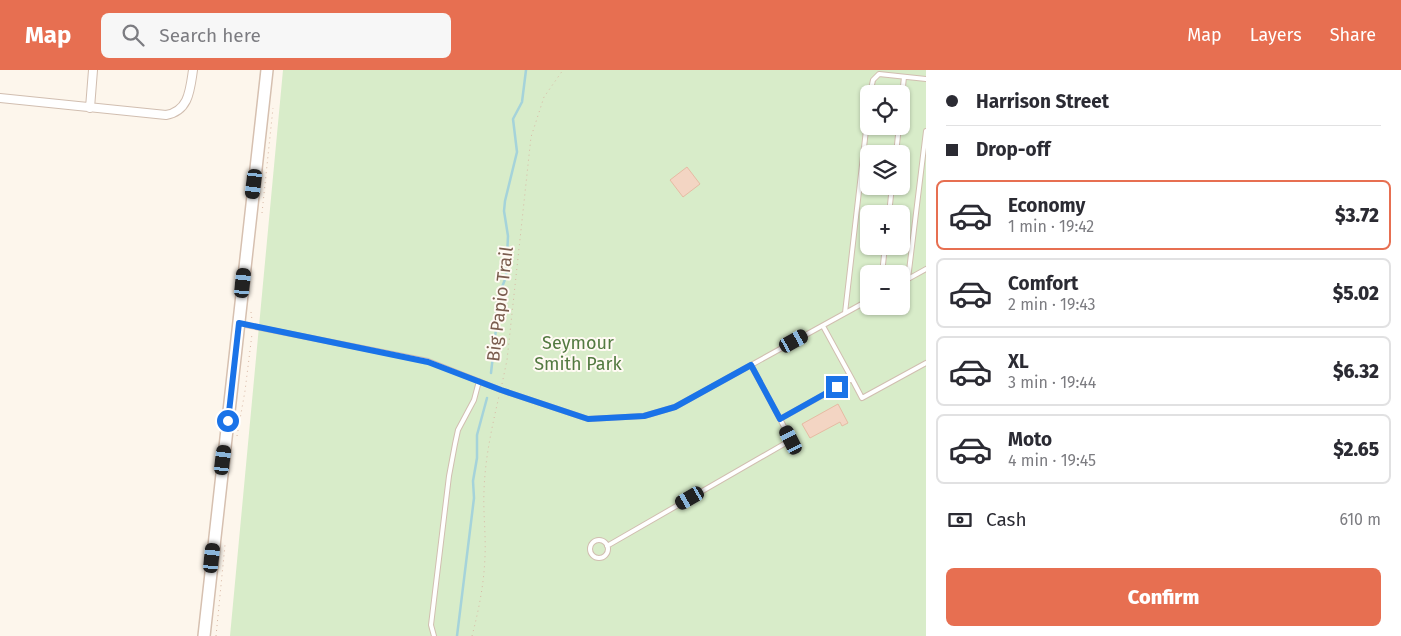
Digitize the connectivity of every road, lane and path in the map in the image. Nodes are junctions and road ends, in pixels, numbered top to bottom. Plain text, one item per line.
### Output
1 (93, 70) edge
2 (193, 70) edge
3 (266, 70) edge
4 (563, 70) edge
5 (904, 77) junction
6 (926, 79) edge
7 (872, 85) edge
8 (903, 85) edge
9 (0, 98) edge
10 (274, 103) dead end
11 (90, 108) junction
12 (926, 131) edge
13 (865, 135) edge
14 (261, 219) dead end
15 (910, 265) edge
16 (926, 269) edge
17 (910, 278) edge
18 (860, 305) edge
19 (250, 307) dead end
20 (845, 313) junction
21 (239, 323) junction
22 (252, 326) junction
23 (823, 326) junction
24 (926, 363) edge
25 (751, 365) junction
26 (852, 379) junction
27 (479, 382) junction
28 (501, 390) junction
29 (780, 419) junction
30 (236, 442) dead end
31 (226, 538) dead end
32 (607, 546) junction
33 (204, 636) edge
34 (216, 636) edge
35 (434, 636) edge
36 (472, 636) edge

1 - 11 street
2 - 11 street
3 - 21 main road
4 - 28 path, Big Papio Trail
5 - 6 lane
5 - 7 lane
5 - 8 lane
9 - 11 street
10 - 14 path
12 - 15 lane
13 - 20 lane
16 - 17 lane
18 - 20 lane
19 - 22 path
20 - 23 lane
21 - 22 lane
21 - 33 main road
22 - 27 lane
22 - 30 path
23 - 25 lane
23 - 26 lane
24 - 26 lane
25 - 28 lane
25 - 29 lane
26 - 29 lane
27 - 28 lane
27 - 35 lane
28 - 36 path, Big Papio Trail
29 - 32 lane
31 - 34 path
32 - 32 lane

